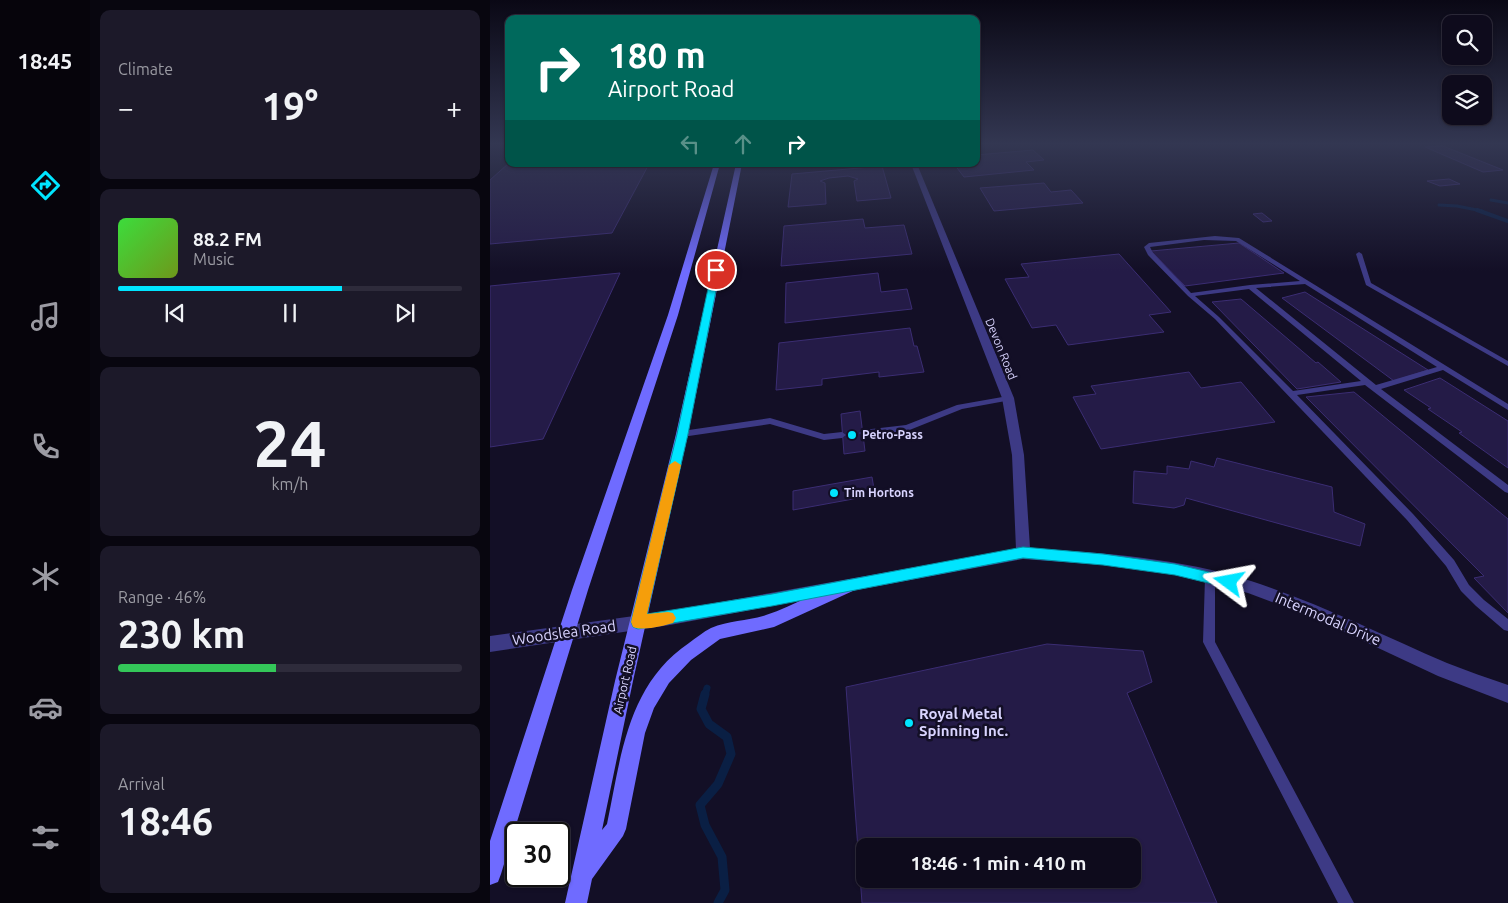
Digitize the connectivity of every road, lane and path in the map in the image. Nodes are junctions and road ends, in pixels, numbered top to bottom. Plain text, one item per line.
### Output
1 (711, 186) edge
2 (734, 186) edge
3 (923, 186) edge
4 (1359, 254) dead end
5 (1306, 282) junction
6 (1250, 287) junction
7 (1190, 295) junction
8 (1508, 364) edge
9 (1444, 368) junction
10 (1367, 382) junction
11 (1376, 388) junction
12 (1290, 394) junction
13 (1008, 398) junction
14 (1508, 408) edge
15 (863, 432) dead end
16 (682, 434) junction
17 (842, 435) dead end
18 (1508, 490) edge
19 (1023, 552) junction
20 (1210, 578) junction
21 (850, 585) junction
22 (638, 622) junction
23 (1508, 626) edge
24 (566, 632) junction
25 (490, 644) edge
26 (1508, 694) edge
27 (490, 874) edge
28 (582, 875) junction
29 (576, 903) edge
30 (1346, 903) edge

1 - 24 main road
2 - 16 main road, Airport Road
3 - 13 street, Devon Road
4 - 8 lane
5 - 6 lane
5 - 7 lane
5 - 9 lane
6 - 7 lane
6 - 10 lane
7 - 12 lane
9 - 11 lane
9 - 14 lane
10 - 11 lane
10 - 12 lane
11 - 18 lane
12 - 23 lane
13 - 15 lane
13 - 19 street, Devon Road
16 - 17 lane
16 - 22 main road, Airport Road
19 - 20 street, Intermodal Drive
19 - 21 street, Intermodal Drive
20 - 26 street, Intermodal Drive
20 - 30 lane
21 - 22 street, Intermodal Drive
21 - 28 main road
22 - 24 street, Woodslea Road
22 - 28 main road, Airport Road
24 - 25 street, Woodslea Road
24 - 27 main road
28 - 29 main road, Airport Road

